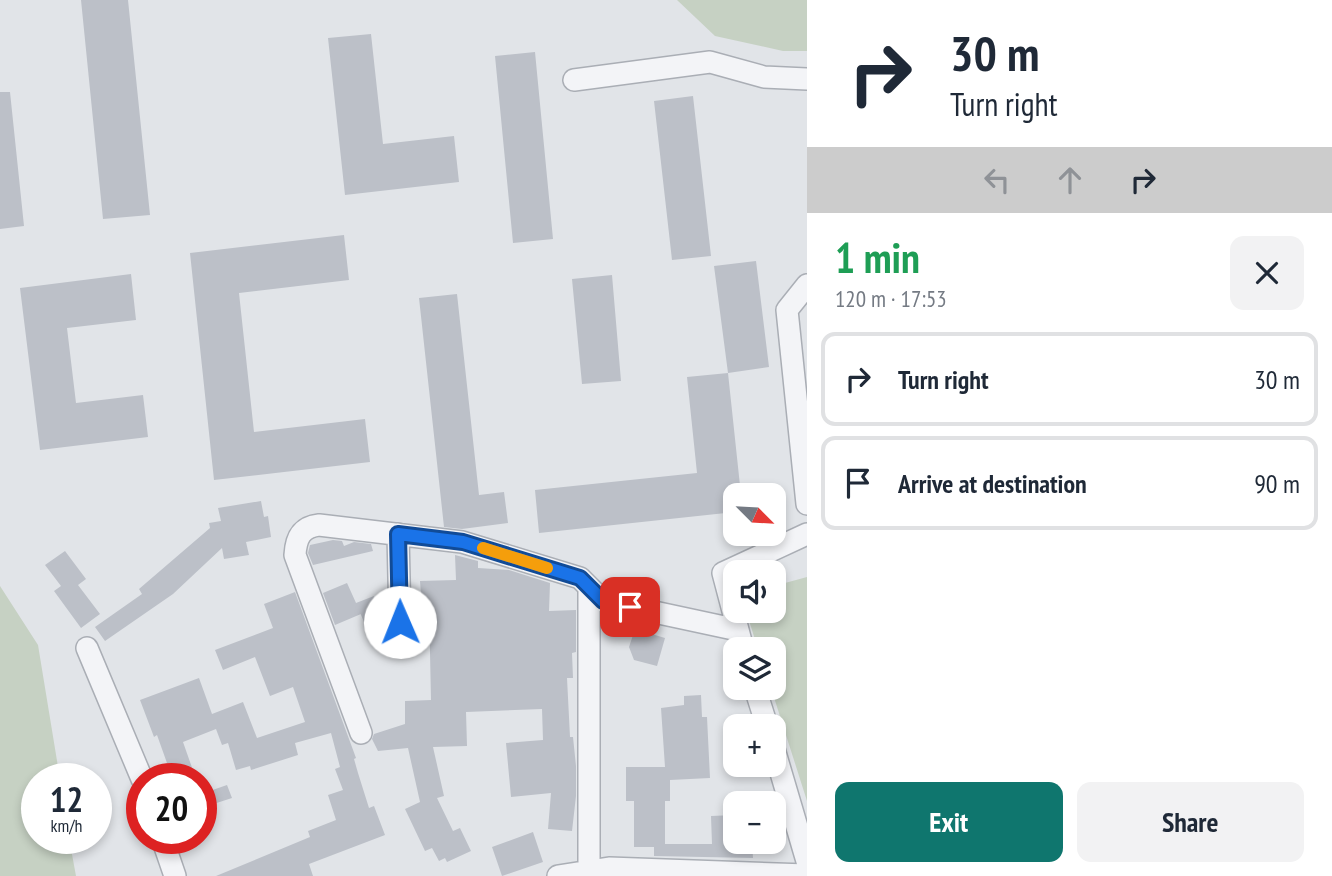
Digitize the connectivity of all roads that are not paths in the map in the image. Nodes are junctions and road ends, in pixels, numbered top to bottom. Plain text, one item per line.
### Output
1 (807, 79) edge
2 (574, 80) dead end
3 (807, 285) edge
4 (807, 504) edge
5 (398, 534) junction
6 (807, 534) edge
7 (589, 588) junction
8 (400, 622) dead end
9 (730, 637) edge
10 (740, 637) edge
11 (88, 648) dead end
12 (361, 733) dead end
13 (135, 763) edge
14 (782, 777) edge
15 (167, 854) edge
16 (807, 861) edge
17 (589, 874) edge
18 (807, 875) edge
19 (175, 876) edge
20 (558, 876) edge

1 - 2 street
3 - 4 street
5 - 7 street
5 - 8 street
5 - 12 street
6 - 10 street
7 - 9 street
7 - 17 street
11 - 13 street
14 - 16 street
15 - 19 street
17 - 18 street
17 - 20 street

